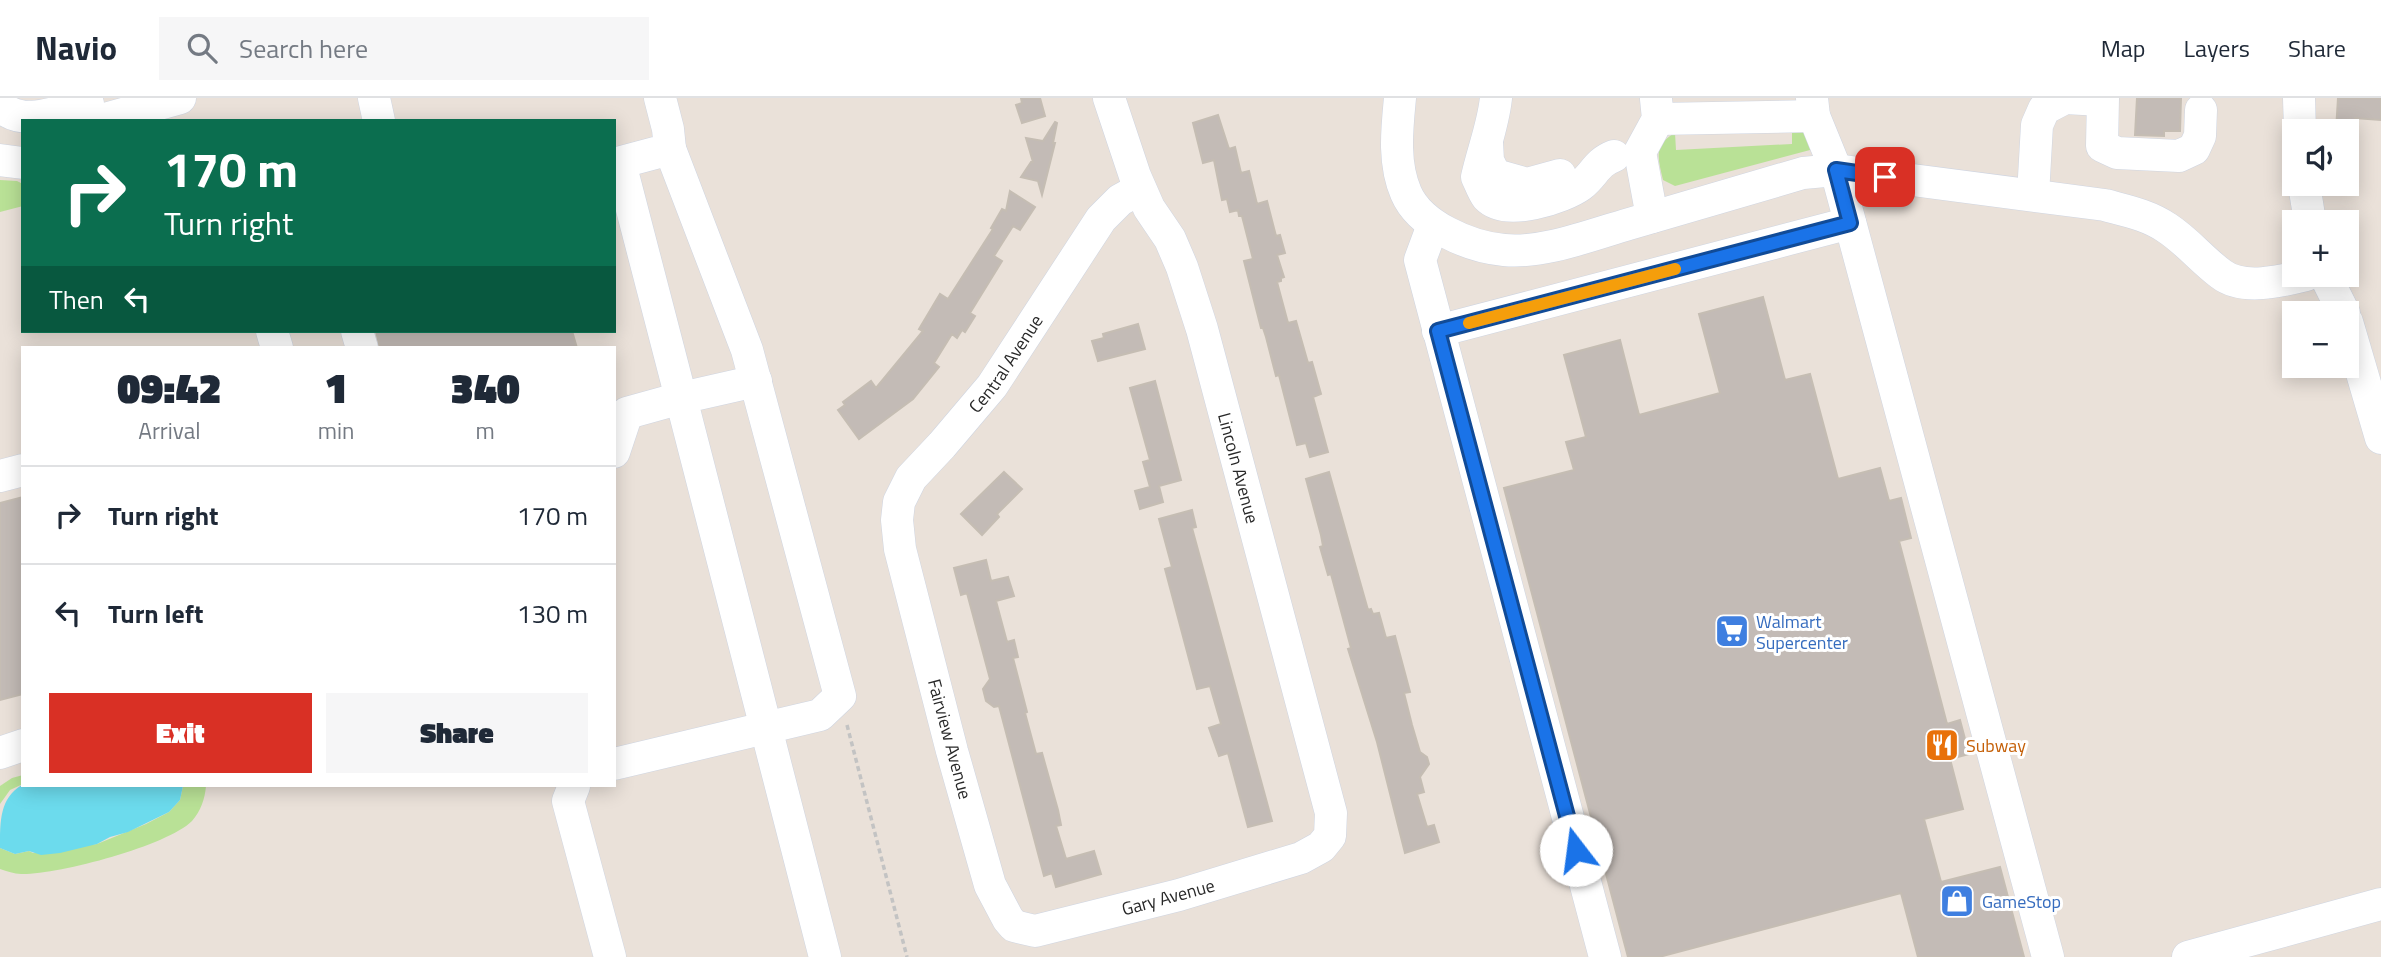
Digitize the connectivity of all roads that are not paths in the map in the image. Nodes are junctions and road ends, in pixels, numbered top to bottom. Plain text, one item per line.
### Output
1 (180, 98) edge
2 (374, 98) edge
3 (660, 98) edge
4 (1109, 98) edge
5 (1400, 98) edge
6 (1496, 98) edge
7 (2299, 98) edge
8 (2103, 99) edge
9 (0, 105) edge
10 (1813, 107) edge
11 (1657, 109) edge
12 (2201, 110) dead end
13 (93, 112) edge
14 (379, 119) edge
15 (2300, 119) edge
16 (670, 149) junction
17 (0, 160) edge
18 (1604, 162) dead end
19 (21, 163) edge
20 (617, 163) edge
21 (1836, 170) junction
22 (1140, 189) junction
23 (2033, 195) junction
24 (1652, 217) junction
25 (1850, 223) junction
26 (1433, 225) junction
27 (2282, 280) edge
28 (1438, 331) junction
29 (2359, 363) edge
30 (756, 381) junction
31 (681, 398) junction
32 (2381, 438) edge
33 (616, 446) edge
34 (21, 471) edge
35 (0, 476) edge
36 (900, 549) joint
37 (767, 727) junction
38 (21, 746) edge
39 (0, 753) edge
40 (616, 764) edge
41 (574, 787) edge
42 (1321, 848) joint
43 (2381, 904) edge
44 (1012, 924) joint
45 (610, 957) edge
46 (825, 957) edge
47 (1605, 957) edge
48 (2048, 957) edge
49 (2188, 957) edge

1 - 13 street
2 - 14 street
3 - 16 street
4 - 22 street, Lincoln Avenue
5 - 26 street
6 - 18 street
7 - 15 street
8 - 12 street
8 - 23 street
9 - 13 street
10 - 11 street
10 - 21 street
11 - 24 street
16 - 20 street
16 - 30 street
17 - 19 street
20 - 31 street
21 - 23 street
21 - 24 street
21 - 25 street
22 - 36 street, Central Avenue
22 - 42 street, Lincoln Avenue
23 - 27 street
24 - 26 street
25 - 28 street
25 - 48 street
26 - 28 street
28 - 47 street
29 - 32 street
30 - 31 street
30 - 37 street
31 - 33 street
31 - 37 street
34 - 35 street
36 - 44 street, Fairview Avenue
37 - 40 street
37 - 46 street
38 - 39 street
41 - 45 street
42 - 44 street, Gary Avenue
43 - 49 street

